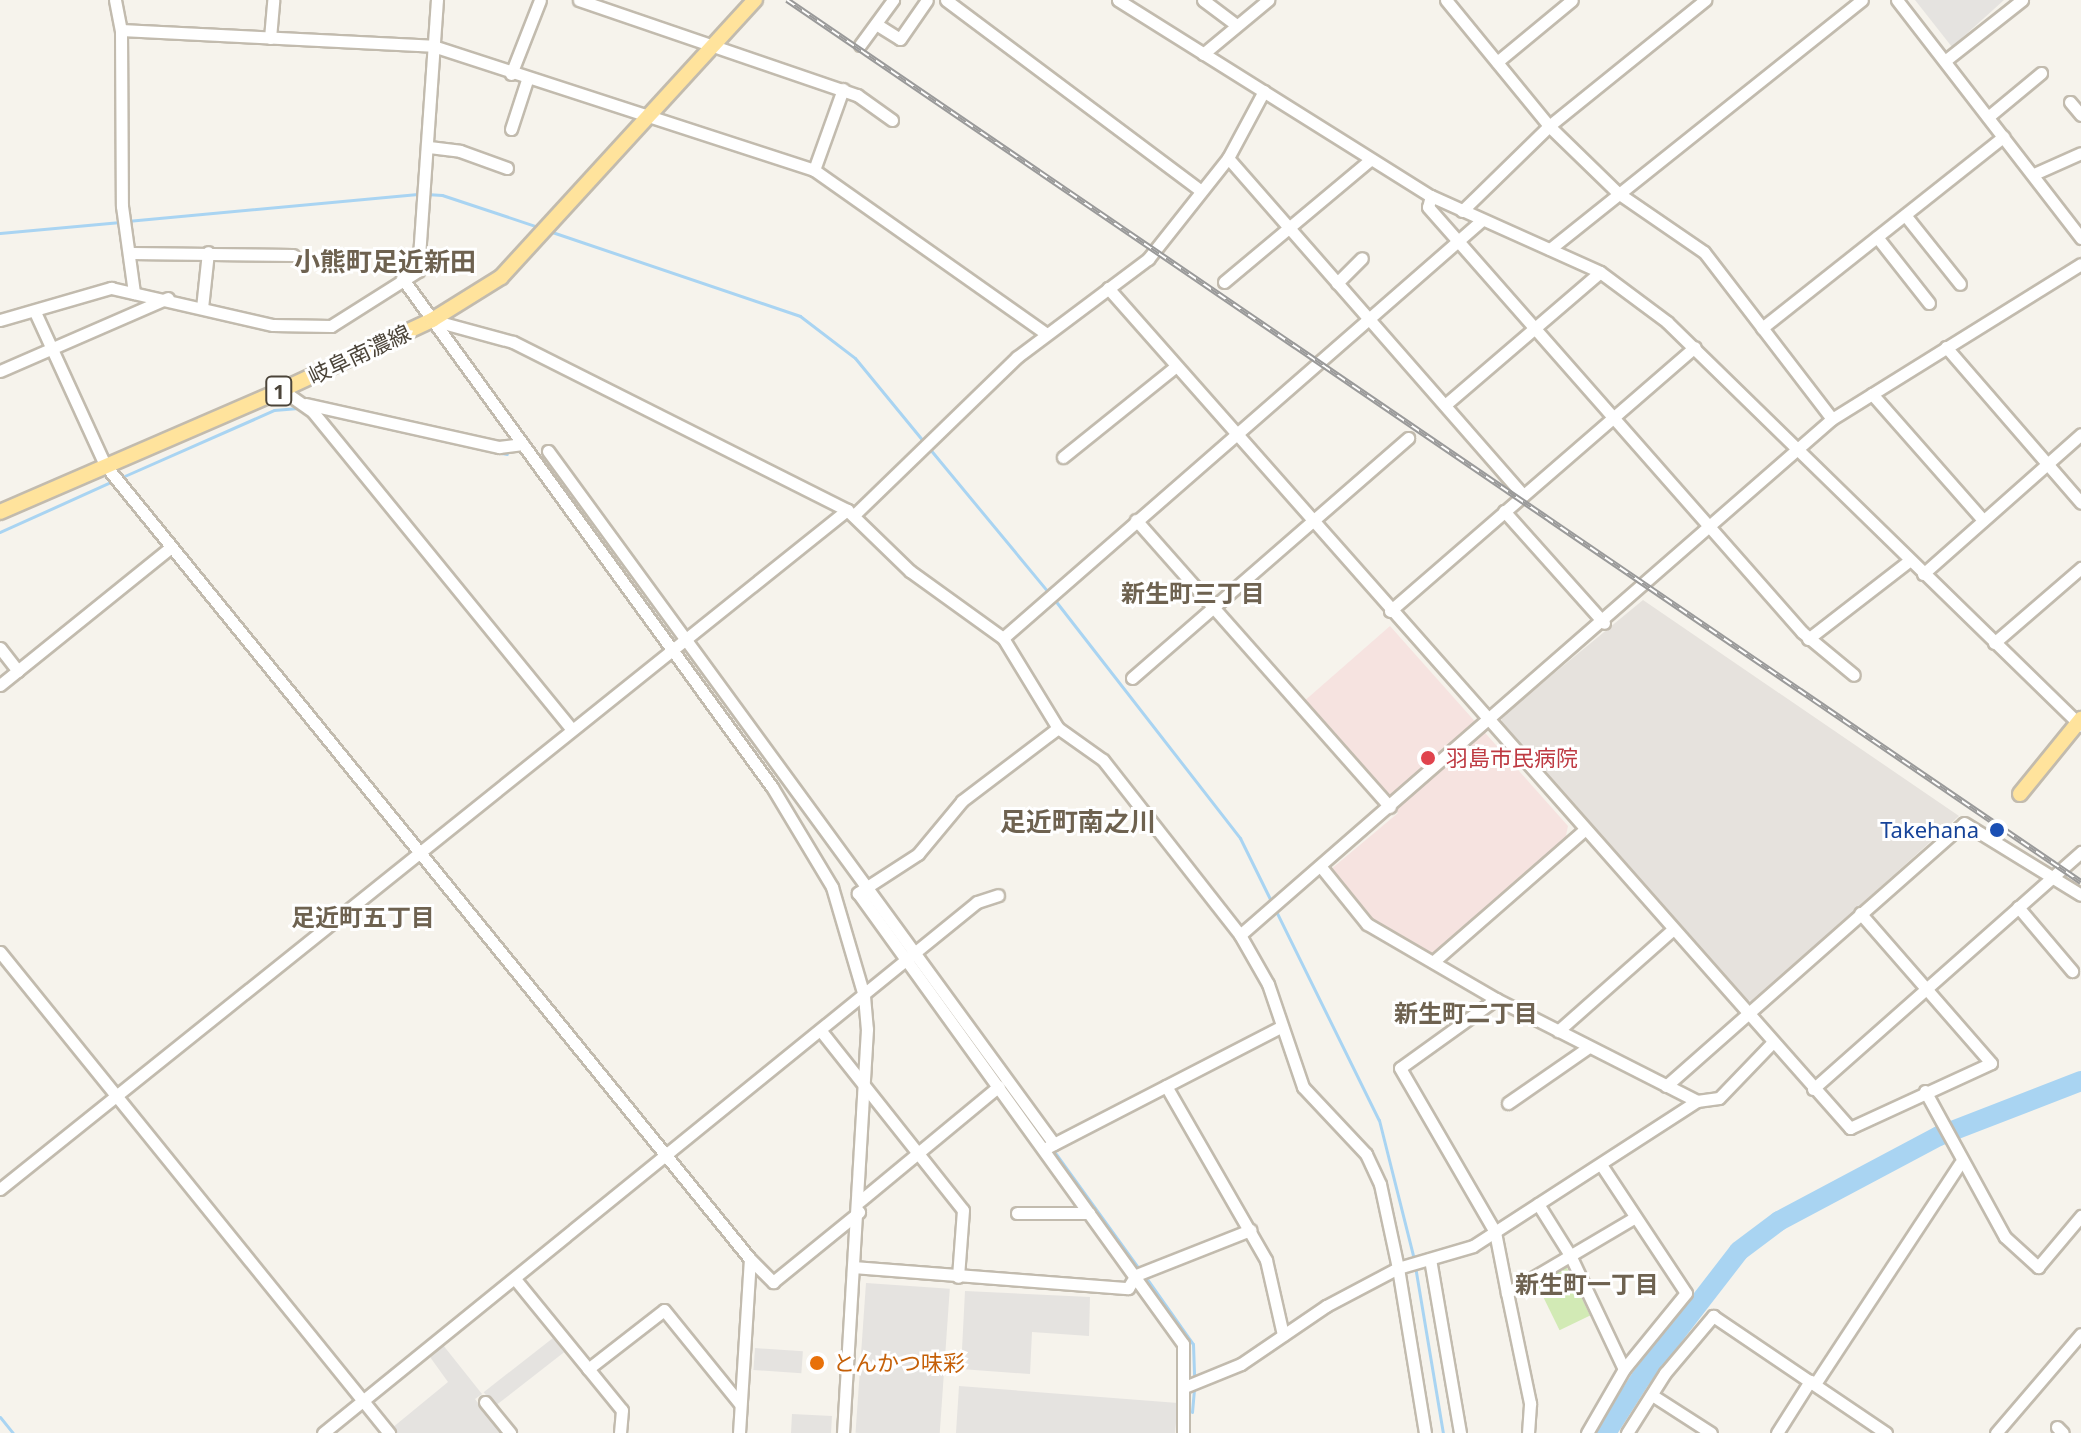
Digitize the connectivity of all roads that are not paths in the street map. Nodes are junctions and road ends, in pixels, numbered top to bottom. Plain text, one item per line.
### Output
1 (115, 0) edge
2 (273, 0) edge
3 (437, 0) edge
4 (540, 0) edge
5 (579, 0) edge
6 (755, 0) edge
7 (893, 0) edge
8 (927, 0) edge
9 (946, 0) edge
10 (1118, 0) edge
11 (1203, 0) edge
12 (1268, 0) edge
13 (1446, 0) edge
14 (1572, 0) edge
15 (1705, 0) edge
16 (1862, 0) edge
17 (1897, 0) edge
18 (2022, 0) edge
19 (1234, 23) junction
20 (876, 24) junction
21 (121, 30) junction
22 (270, 38) junction
23 (860, 45) dead end
24 (433, 46) junction
25 (711, 49) junction
26 (1203, 54) junction
27 (1946, 60) junction
28 (1497, 62) junction
29 (2041, 73) dead end
30 (511, 74) junction
31 (527, 80) junction
32 (843, 89) junction
33 (1264, 91) junction
34 (2070, 102) dead end
35 (647, 115) junction
36 (2081, 115) edge
37 (1988, 117) junction
38 (892, 120) dead end
39 (1549, 126) junction
40 (511, 129) dead end
41 (2003, 137) junction
42 (429, 147) junction
43 (2081, 153) edge
44 (1228, 158) junction
45 (1370, 160) junction
46 (507, 168) dead end
47 (814, 170) junction
48 (2034, 174) junction
49 (1199, 189) junction
50 (1618, 193) junction
51 (1431, 196) junction
52 (1462, 211) junction
53 (1905, 215) junction
54 (1481, 221) junction
55 (1291, 230) junction
56 (1877, 237) junction
57 (1460, 238) junction
58 (2081, 238) edge
59 (1550, 249) junction
60 (208, 252) junction
61 (131, 253) junction
62 (293, 255) dead end
63 (1362, 258) dead end
64 (2081, 264) edge
65 (1600, 272) junction
66 (402, 278) junction
67 (1224, 282) dead end
68 (1337, 283) junction
69 (1960, 284) dead end
70 (1108, 288) junction
71 (134, 293) junction
72 (168, 298) junction
73 (1929, 303) dead end
74 (202, 308) junction
75 (35, 312) junction
76 (1368, 319) junction
77 (0, 320) edge
78 (432, 320) junction
79 (1536, 327) junction
80 (1762, 328) junction
81 (1045, 333) junction
82 (52, 347) junction
83 (1695, 347) junction
84 (1946, 347) junction
85 (1176, 366) junction
86 (0, 371) edge
87 (282, 390) junction
88 (1872, 394) junction
89 (298, 402) junction
90 (1445, 405) junction
91 (1613, 416) junction
92 (1832, 419) junction
93 (1235, 434) junction
94 (2081, 434) edge
95 (1408, 438) dead end
96 (523, 444) junction
97 (548, 451) dead end
98 (1799, 451) junction
99 (1063, 457) dead end
100 (2047, 464) junction
101 (105, 465) junction
102 (1523, 495) junction
103 (2081, 503) edge
104 (1504, 511) junction
105 (0, 512) edge
106 (851, 512) junction
107 (1136, 520) junction
108 (1983, 520) junction
109 (1313, 523) junction
110 (1710, 528) junction
111 (171, 547) junction
112 (1909, 561) junction
113 (2081, 568) edge
114 (1923, 574) junction
115 (1214, 608) junction
116 (1390, 611) junction
117 (1604, 623) junction
118 (685, 636) junction
119 (1003, 638) junction
120 (1808, 639) junction
121 (1994, 643) junction
122 (672, 647) junction
123 (0, 648) edge
124 (18, 671) junction
125 (1854, 675) dead end
126 (1132, 678) dead end
127 (0, 685) edge
128 (1487, 722) junction
129 (2080, 722) edge
130 (571, 728) junction
131 (1058, 728) junction
132 (2020, 794) dead end
133 (1390, 807) junction
134 (1583, 831) junction
135 (420, 852) junction
136 (2081, 852) edge
137 (1321, 867) junction
138 (2054, 876) junction
139 (866, 887) junction
140 (998, 895) dead end
141 (2081, 895) edge
142 (2018, 907) junction
143 (1860, 913) junction
144 (1672, 930) junction
145 (1240, 935) junction
146 (0, 952) edge
147 (911, 956) junction
148 (1433, 962) junction
149 (2072, 971) dead end
150 (1927, 988) junction
151 (864, 996) junction
152 (1496, 999) junction
153 (1747, 1013) junction
154 (1282, 1026) junction
155 (821, 1031) junction
156 (1558, 1031) junction
157 (1772, 1043) junction
158 (1589, 1047) junction
159 (999, 1086) junction
160 (1166, 1086) junction
161 (1666, 1086) junction
162 (866, 1089) junction
163 (1813, 1089) junction
164 (1925, 1091) junction
165 (117, 1096) junction
166 (1697, 1101) junction
167 (1508, 1103) dead end
168 (1049, 1146) junction
169 (917, 1153) junction
170 (666, 1156) junction
171 (1960, 1163) junction
172 (1602, 1166) junction
173 (0, 1189) edge
174 (1538, 1204) junction
175 (859, 1206) junction
176 (1017, 1213) dead end
177 (1089, 1213) junction
178 (2081, 1216) edge
179 (1632, 1219) junction
180 (1250, 1230) junction
181 (1495, 1232) junction
182 (1570, 1255) junction
183 (750, 1259) junction
184 (1427, 1260) junction
185 (853, 1267) junction
186 (1402, 1267) junction
187 (1136, 1275) junction
188 (958, 1277) junction
189 (515, 1279) junction
190 (1507, 1293) junction
191 (2081, 1334) edge
192 (1283, 1335) junction
193 (588, 1369) junction
194 (1624, 1369) junction
195 (1812, 1382) junction
196 (1187, 1386) junction
197 (1652, 1395) junction
198 (365, 1400) junction
199 (485, 1402) dead end
200 (740, 1404) junction
201 (323, 1433) edge
202 (389, 1433) edge
203 (510, 1433) edge
204 (620, 1433) edge
205 (739, 1433) edge
206 (843, 1433) edge
207 (1183, 1433) edge
208 (1425, 1433) edge
209 (1460, 1433) edge
210 (1528, 1433) edge
211 (1587, 1433) edge
212 (1627, 1433) edge
213 (1711, 1433) edge
214 (1777, 1433) edge
215 (1886, 1433) edge
216 (1996, 1433) edge

1 - 21 street
2 - 22 street
3 - 24 street
4 - 30 street
5 - 25 street
6 - 25 main road, 1
7 - 20 street
8 - 20 street
9 - 49 street
10 - 26 street
11 - 19 street
12 - 19 street
13 - 28 street
14 - 28 street
15 - 39 street
16 - 50 street
17 - 27 street
18 - 27 street
19 - 26 street
20 - 23 street
21 - 22 street
21 - 61 street
22 - 24 street
24 - 30 street
24 - 42 street
25 - 32 street
25 - 35 main road, 1
26 - 33 street
27 - 37 street
28 - 39 street
29 - 37 street
30 - 31 street
31 - 35 street
31 - 40 street
32 - 38 street
32 - 47 street
33 - 44 street
33 - 45 street
34 - 36 street
35 - 47 street
35 - 78 main road, 岐阜南濃線 / 1
37 - 41 street
39 - 50 street
39 - 52 street
41 - 48 street
41 - 53 street
42 - 46 street
42 - 66 street
43 - 48 street
44 - 49 street
44 - 55 street
45 - 51 street
45 - 55 street
47 - 81 street
48 - 58 street
49 - 70 street
50 - 59 street
50 - 80 street
51 - 52 street
51 - 57 street
52 - 54 street
53 - 56 street
53 - 69 street
54 - 57 street
54 - 59 street
55 - 67 street
55 - 68 street
56 - 73 street
56 - 80 street
57 - 76 street
57 - 79 street
59 - 65 street
60 - 61 street
60 - 62 street
60 - 74 street
61 - 71 street
63 - 68 street
64 - 84 street
65 - 79 street
65 - 83 street
66 - 74 street
66 - 78 street
68 - 76 street
70 - 81 street
70 - 85 street
71 - 72 street
71 - 75 street
72 - 74 street
72 - 82 street
75 - 77 street
75 - 82 street
76 - 90 street
76 - 93 street
78 - 87 main road, 岐阜南濃線 / 1
78 - 96 street
78 - 106 street
79 - 90 street
79 - 91 street
80 - 92 street
81 - 106 street
82 - 86 street
82 - 101 street
83 - 91 street
83 - 98 street
84 - 88 street
84 - 100 street
85 - 93 street
85 - 99 street
87 - 89 street
87 - 101 main road, 岐阜南濃線 / 1
88 - 92 street
88 - 108 street
89 - 96 street
89 - 130 street
90 - 102 street
91 - 102 street
91 - 110 street
92 - 98 street
93 - 107 street
93 - 109 street
94 - 100 street
95 - 109 street
96 - 122 street
97 - 118 street
98 - 110 street
98 - 112 street
100 - 103 street
100 - 108 street
101 - 105 main road, 岐阜南濃線 / 1
101 - 111 street
102 - 104 street
104 - 116 street
104 - 117 street
106 - 118 street
106 - 119 street
107 - 115 street
107 - 119 street
108 - 114 street
109 - 115 street
109 - 116 street
110 - 117 street
110 - 120 street
111 - 124 street
111 - 135 street
112 - 114 street
112 - 120 street
113 - 121 street
114 - 121 street
115 - 126 street
115 - 133 street
116 - 128 street
117 - 128 street
118 - 122 street
118 - 139 street
119 - 131 street
120 - 125 street
121 - 129 street
122 - 130 street
122 - 151 street
123 - 124 street
124 - 127 street
128 - 133 street
128 - 134 street
129 - 132 main road
130 - 135 street
131 - 139 street
131 - 145 street
133 - 137 street
134 - 144 street
134 - 148 street
135 - 165 street
135 - 170 street
136 - 138 street
137 - 145 street
137 - 148 street
138 - 141 street
138 - 142 street
138 - 143 street
139 - 147 street
140 - 147 street
142 - 149 street
142 - 150 street
143 - 150 street
143 - 153 street
144 - 153 street
144 - 156 street
145 - 154 street
146 - 165 street
147 - 151 street
147 - 159 street
147 - 168 street
148 - 152 street
150 - 163 street
150 - 164 street
151 - 155 street
151 - 162 street
152 - 156 street
152 - 181 street
153 - 157 street
153 - 161 street
154 - 160 street
154 - 186 street
155 - 162 street
155 - 170 street
156 - 158 street
157 - 163 street
157 - 166 street
158 - 161 street
158 - 167 street
159 - 168 street
159 - 169 street
160 - 168 street
160 - 180 street
161 - 166 street
162 - 169 street
162 - 175 street
163 - 164 street
164 - 171 street
165 - 173 street
165 - 198 street
166 - 172 street
168 - 177 street
169 - 175 street
169 - 188 street
170 - 183 street
170 - 189 street
171 - 178 street
171 - 195 street
172 - 174 street
172 - 179 street
174 - 181 street
174 - 182 street
175 - 183 street
175 - 185 street
176 - 177 street
177 - 187 street
179 - 182 street
179 - 194 street
180 - 187 street
180 - 192 street
181 - 184 street
181 - 190 street
182 - 190 street
182 - 194 street
183 - 200 street
184 - 186 street
184 - 209 street
185 - 188 street
185 - 206 street
186 - 192 street
186 - 208 street
187 - 188 street
187 - 196 street
189 - 193 street
189 - 198 street
190 - 210 street
191 - 216 street
192 - 196 street
193 - 200 street
193 - 204 street
194 - 211 street
195 - 197 street
195 - 214 street
195 - 215 street
196 - 207 street
197 - 212 street
197 - 213 street
198 - 201 street
198 - 202 street
199 - 203 street
200 - 205 street

